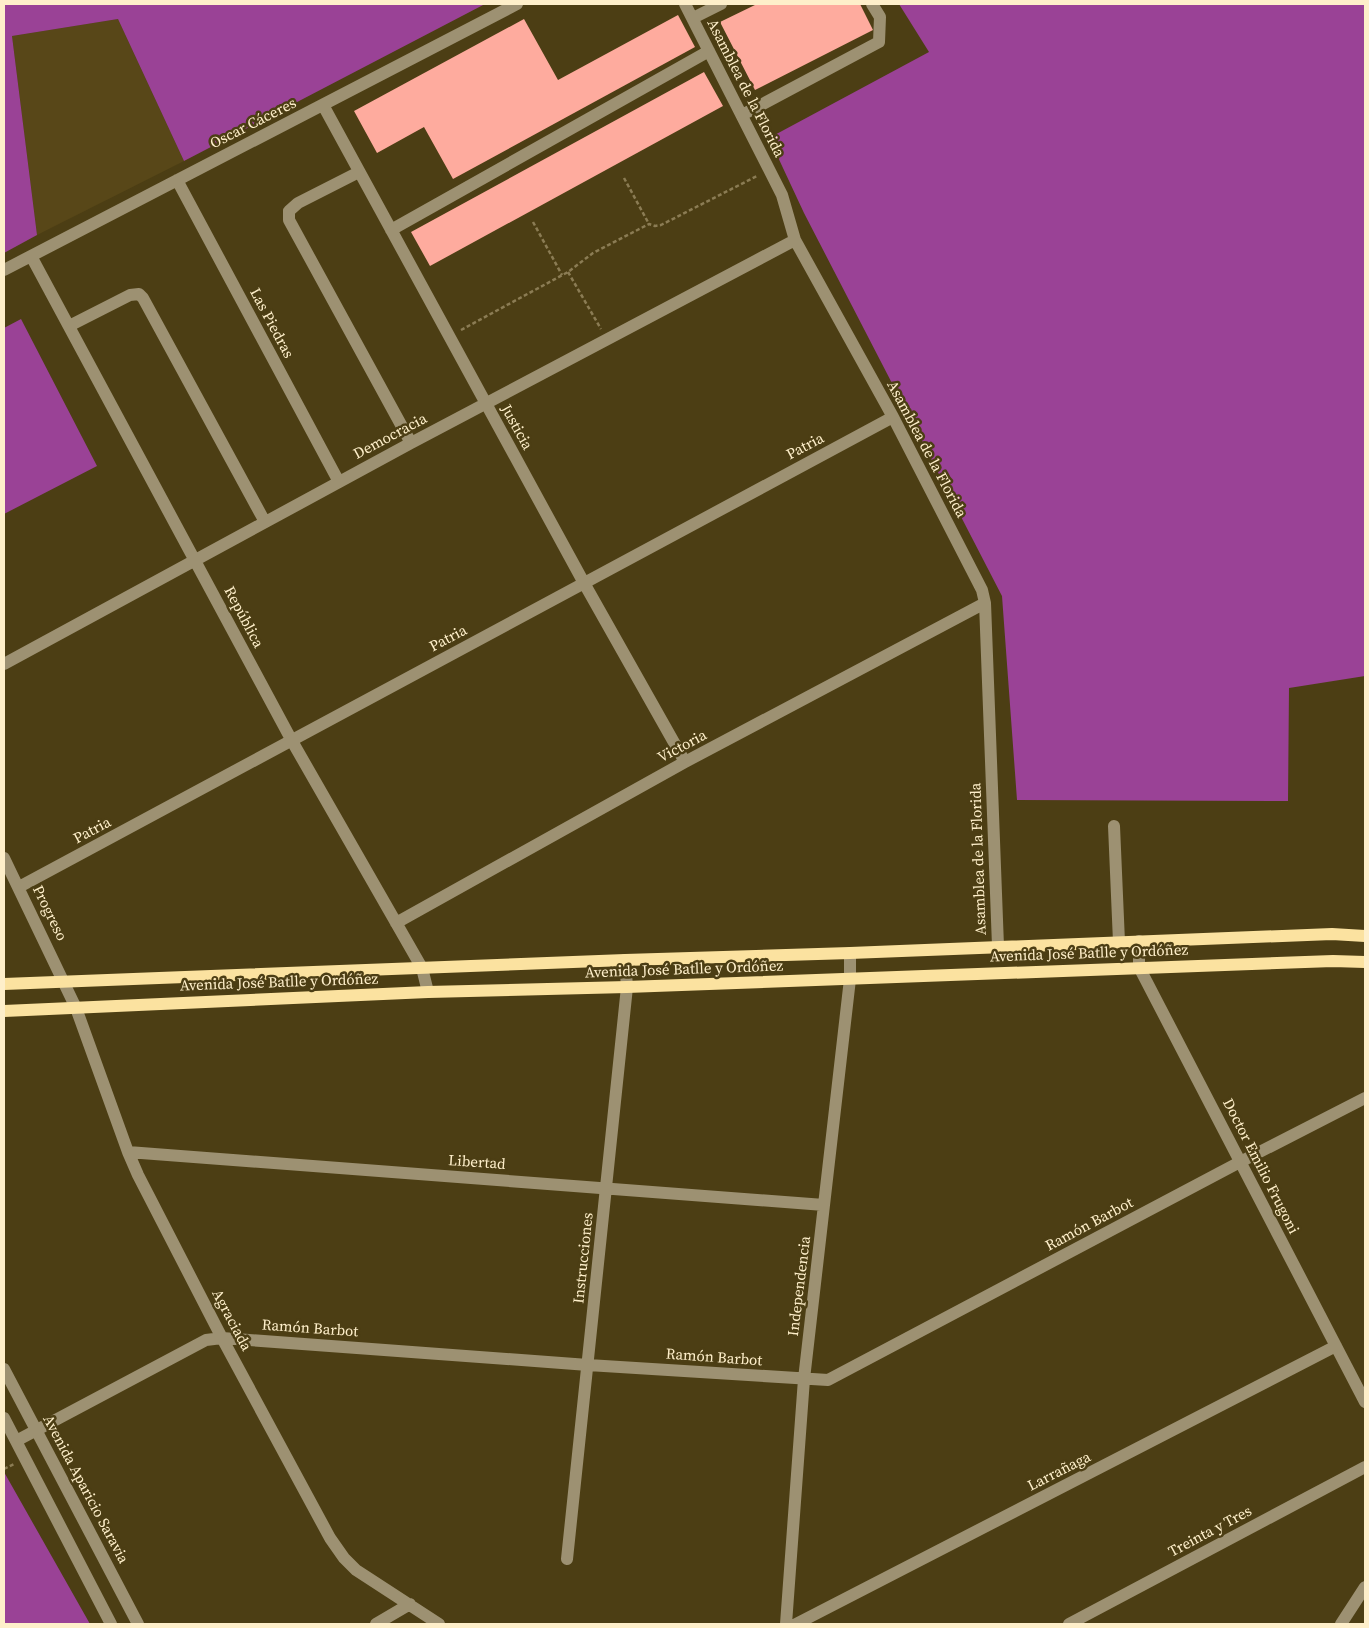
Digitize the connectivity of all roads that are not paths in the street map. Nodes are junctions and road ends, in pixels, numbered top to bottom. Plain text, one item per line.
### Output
1 (517, 4) edge
2 (685, 4) edge
3 (721, 4) edge
4 (872, 4) edge
5 (693, 18) junction
6 (709, 51) junction
7 (323, 105) junction
8 (742, 115) junction
9 (359, 172) junction
10 (177, 180) junction
11 (391, 230) junction
12 (794, 240) junction
13 (31, 256) junction
14 (4, 270) edge
15 (69, 326) junction
16 (485, 403) junction
17 (893, 417) junction
18 (411, 443) junction
19 (339, 482) junction
20 (265, 522) junction
21 (195, 560) junction
22 (584, 583) junction
23 (985, 603) junction
24 (4, 664) edge
25 (292, 741) junction
26 (685, 762) junction
27 (1114, 826) dead end
28 (4, 858) edge
29 (19, 887) junction
30 (396, 923) junction
31 (1365, 936) edge
32 (1139, 941) junction
33 (1119, 942) junction
34 (998, 946) junction
35 (850, 953) junction
36 (625, 960) junction
37 (1365, 962) edge
38 (1140, 967) junction
39 (422, 968) junction
40 (850, 979) junction
41 (65, 982) junction
42 (4, 984) edge
43 (627, 988) junction
44 (428, 992) junction
45 (76, 1008) junction
46 (4, 1010) edge
47 (1365, 1098) edge
48 (128, 1152) junction
49 (1240, 1162) junction
50 (606, 1188) junction
51 (824, 1205) junction
52 (222, 1338) junction
53 (1336, 1346) junction
54 (588, 1365) junction
55 (4, 1369) edge
56 (804, 1379) junction
57 (1365, 1402) edge
58 (4, 1418) edge
59 (36, 1430) junction
60 (16, 1441) junction
61 (1365, 1467) edge
62 (568, 1559) dead end
63 (1365, 1587) edge
64 (410, 1604) junction
65 (111, 1624) edge
66 (138, 1624) edge
67 (376, 1624) edge
68 (439, 1624) edge
69 (786, 1624) edge
70 (796, 1624) edge
71 (1069, 1624) edge
72 (1341, 1624) edge

1 - 7 street, Oscar Cáceres
2 - 5 street, Asamblea de la Florida
3 - 5 street
4 - 8 street
5 - 6 street, Asamblea de la Florida
6 - 8 street, Asamblea de la Florida
6 - 11 street
7 - 9 street, Justicia
7 - 10 street, Oscar Cáceres
8 - 12 street, Asamblea de la Florida
9 - 11 street, Justicia
9 - 18 street
10 - 13 street, Oscar Cáceres
10 - 19 street, Las Piedras
11 - 16 street, Justicia
12 - 16 street, Democracia
12 - 17 street, Asamblea de la Florida
13 - 14 street, Oscar Cáceres
13 - 15 street, República
15 - 20 street
15 - 21 street, República
16 - 18 street, Democracia
16 - 22 street, Justicia
17 - 22 street, Patria
17 - 23 street, Asamblea de la Florida
18 - 19 street, Democracia
19 - 20 street, Democracia
20 - 21 street, Democracia
21 - 24 street, Democracia
21 - 25 street, República
22 - 25 street, Patria
22 - 26 street, Justicia
23 - 26 street, Victoria
23 - 34 street, Asamblea de la Florida
25 - 29 street, Patria
25 - 30 street, República
26 - 30 street, Victoria
27 - 33 street
28 - 29 street, Progreso
29 - 41 street, Progreso
30 - 39 street, República
31 - 32 main road, Avenida José Batlle y Ordóñez
32 - 33 main road, Avenida José Batlle y Ordóñez
32 - 38 street, Doctor Emilio Frugoni
33 - 34 main road, Avenida José Batlle y Ordóñez
34 - 35 main road, Avenida José Batlle y Ordóñez
35 - 36 main road, Avenida José Batlle y Ordóñez
35 - 40 street, Independencia
36 - 39 main road, Avenida José Batlle y Ordóñez
36 - 43 street, Instrucciones
37 - 38 main road, Avenida José Batlle y Ordóñez
38 - 40 main road, Avenida José Batlle y Ordóñez
38 - 49 street, Doctor Emilio Frugoni
39 - 41 main road, Avenida José Batlle y Ordóñez
39 - 44 street, República
40 - 43 main road, Avenida José Batlle y Ordóñez
40 - 51 street, Independencia
41 - 42 main road, Avenida José Batlle y Ordóñez
41 - 45 street, Agraciada
43 - 44 main road, Avenida José Batlle y Ordóñez
43 - 50 street, Instrucciones
44 - 45 main road, Avenida José Batlle y Ordóñez
45 - 46 main road, Avenida José Batlle y Ordóñez
45 - 48 street, Agraciada
47 - 49 street, Ramón Barbot
48 - 50 street, Libertad
48 - 52 street, Agraciada
49 - 53 street, Doctor Emilio Frugoni
49 - 56 street, Ramón Barbot
50 - 51 street, Libertad
50 - 54 street, Instrucciones
51 - 56 street, Independencia
52 - 54 street, Ramón Barbot
52 - 59 street, Ramón Barbot
52 - 64 street, Agraciada
53 - 57 street, Doctor Emilio Frugoni
53 - 70 street, Larrañaga
54 - 56 street, Ramón Barbot
54 - 62 street, Instrucciones
55 - 59 street, Avenida Aparicio Saravia
56 - 69 street, Independencia
58 - 60 street
59 - 60 street, Ramón Barbot
59 - 66 street, Avenida Aparicio Saravia
60 - 65 street
61 - 71 street, Treinta y Tres
63 - 72 street
64 - 67 street
64 - 68 street, Agraciada

